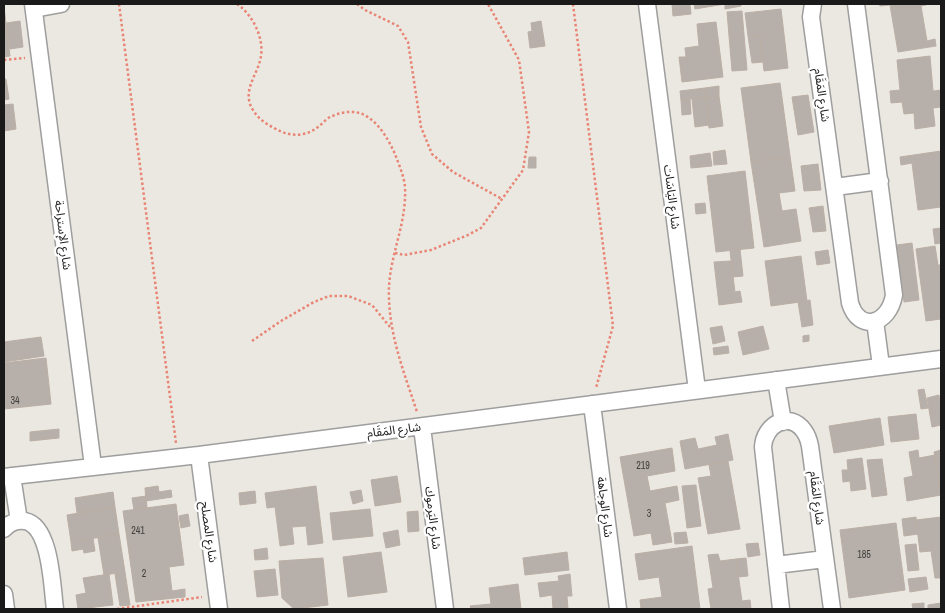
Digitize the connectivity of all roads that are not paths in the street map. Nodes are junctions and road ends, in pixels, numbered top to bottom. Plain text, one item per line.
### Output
1 (61, 4) edge
2 (647, 4) edge
3 (813, 4) edge
4 (856, 4) edge
5 (34, 6) edge
6 (880, 181) junction
7 (835, 187) junction
8 (874, 321) junction
9 (941, 358) edge
10 (881, 366) junction
11 (776, 380) junction
12 (697, 390) junction
13 (592, 404) junction
14 (783, 422) junction
15 (422, 427) junction
16 (199, 455) junction
17 (93, 466) junction
18 (8, 476) edge
19 (19, 521) junction
20 (4, 529) edge
21 (825, 559) junction
22 (776, 565) junction
23 (4, 594) edge
24 (218, 602) edge
25 (6, 609) edge
26 (55, 609) edge
27 (445, 609) edge
28 (618, 609) edge
29 (781, 609) edge
30 (832, 609) edge

1 - 5 street
2 - 12 street, شارع اليَاسَات
3 - 7 street, شارع المَقَام
4 - 6 street
5 - 17 street, شارع الإستراحة
6 - 7 street
6 - 8 street
7 - 8 street, شارع المَقَام
8 - 10 street
9 - 10 street, شارع المَقَام
10 - 11 street, شارع المَقَام
11 - 12 street, شارع المَقَام
11 - 14 street
12 - 13 street, شارع المَقَام
13 - 15 street, شارع المَقَام
13 - 28 street, شارع الوجاهة
14 - 21 street, شارع المَقَام
14 - 22 street
15 - 16 street, شارع المَقَام
15 - 27 street, شارع اليَرموك
16 - 17 street, شارع المَقَام
16 - 24 street, شارع المصلح
17 - 18 street, شارع المَقَام
18 - 19 street, شارع المَقَام
19 - 20 street
19 - 26 street
21 - 22 street
21 - 30 street, شارع المَقَام
22 - 29 street
23 - 25 street

